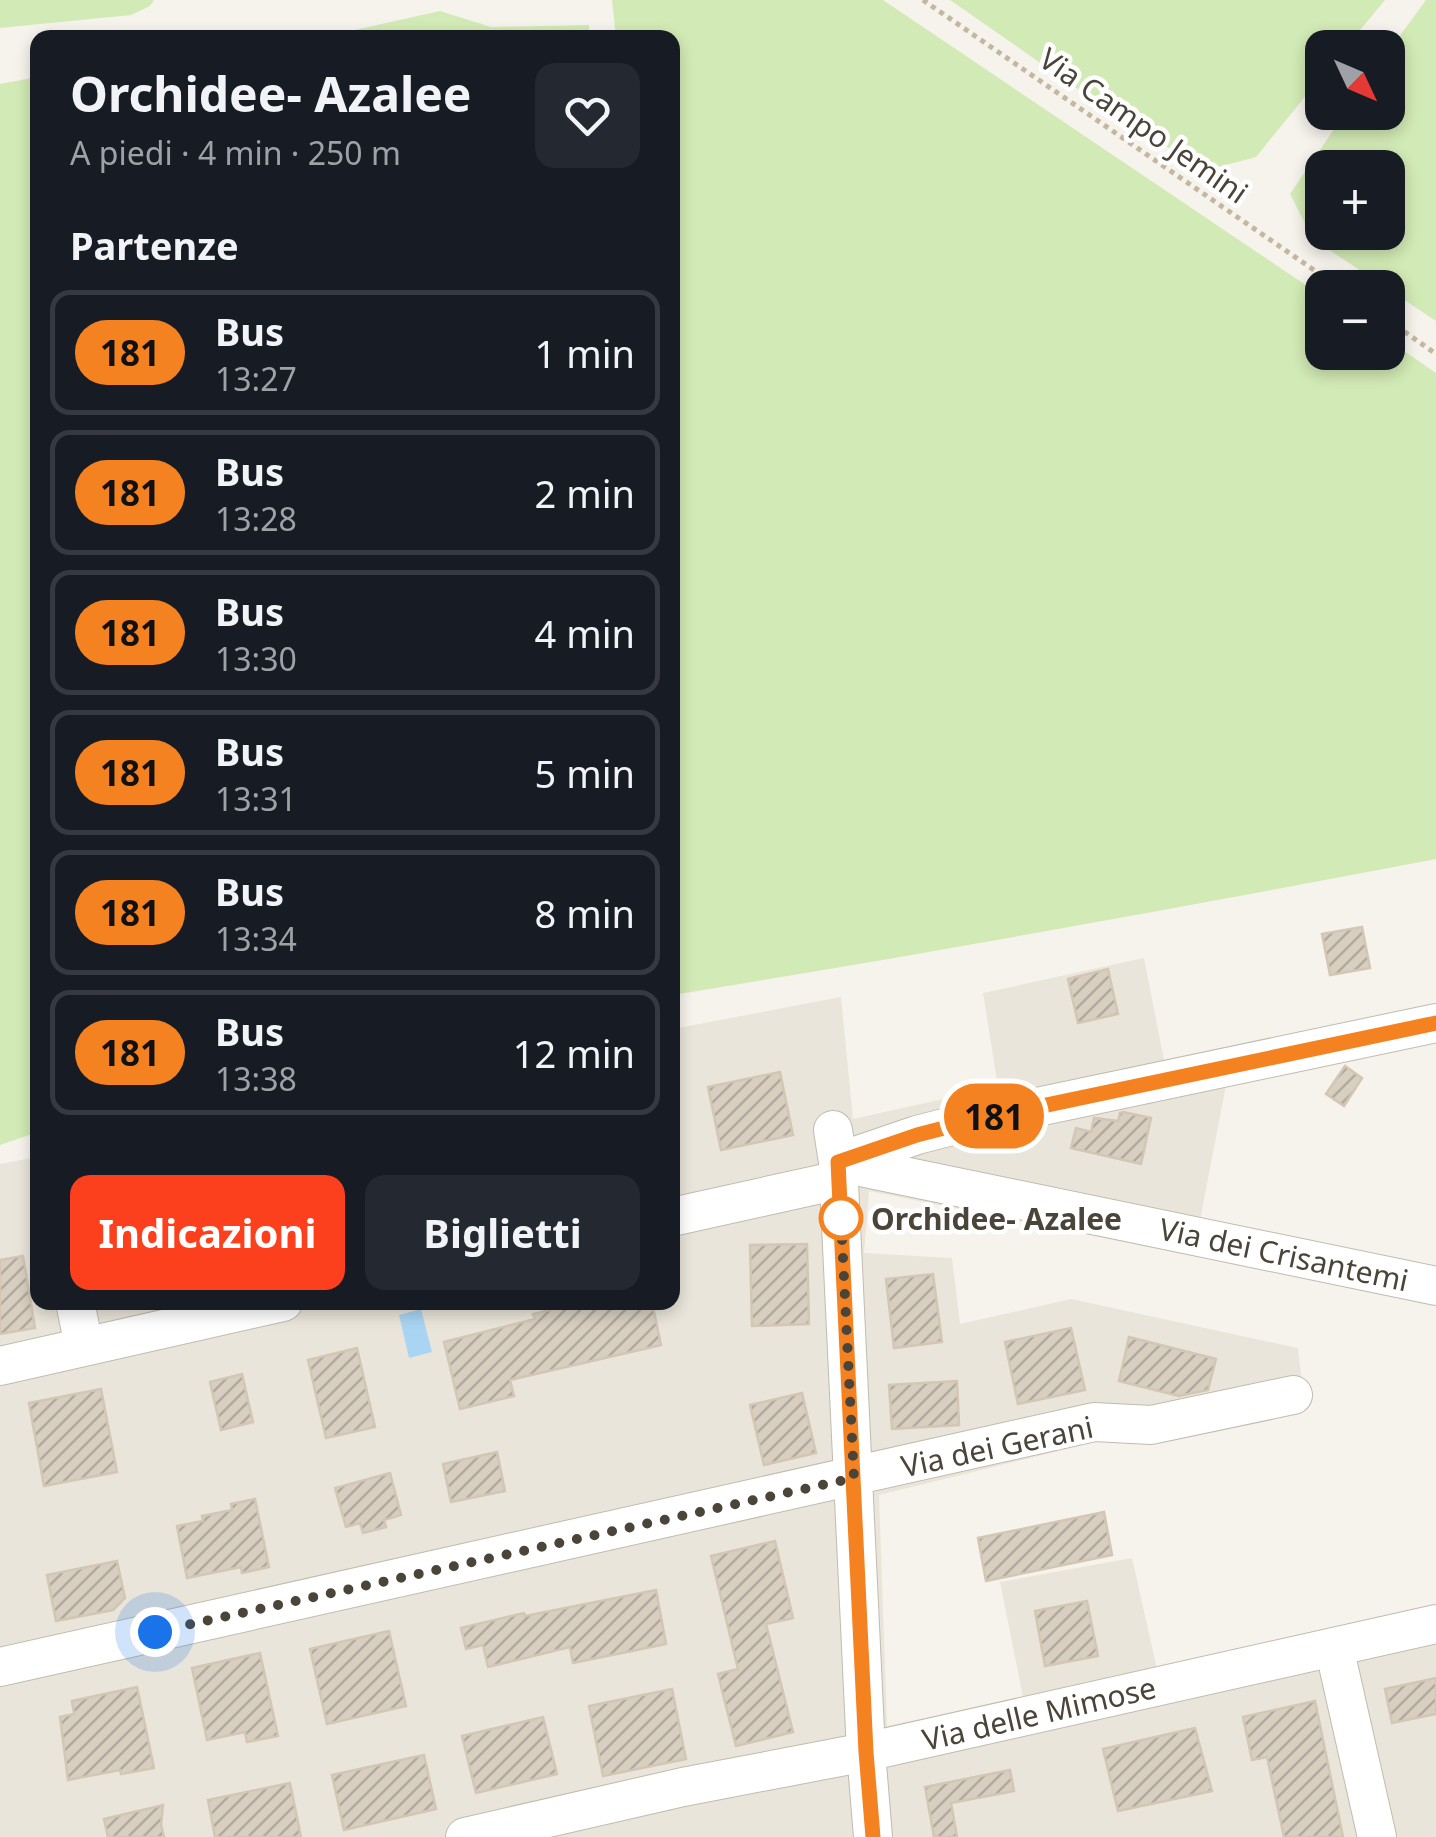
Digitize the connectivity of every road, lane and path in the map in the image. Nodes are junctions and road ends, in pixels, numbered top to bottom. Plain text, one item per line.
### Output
1 (923, 0) edge
2 (1314, 270) edge
3 (1405, 332) edge
4 (1436, 354) edge
5 (1436, 1023) edge
6 (837, 1158) junction
7 (680, 1213) edge
8 (1436, 1286) edge
9 (76, 1310) edge
10 (248, 1310) edge
11 (84, 1346) junction
12 (0, 1366) edge
13 (1293, 1396) dead end
14 (854, 1478) junction
15 (1436, 1624) edge
16 (1334, 1647) junction
17 (0, 1667) edge
18 (866, 1752) junction
19 (465, 1837) edge
20 (873, 1837) edge
21 (1377, 1837) edge

1 - 2 path, Via Campo Jemini
3 - 4 path
5 - 6 street
6 - 7 street
6 - 8 street, Via dei Crisantemi
6 - 14 street
9 - 11 street
10 - 11 street
11 - 12 street
13 - 14 street, Via dei Gerani
14 - 17 street, Via dei Gerani
14 - 18 street
15 - 16 street, Via delle Mimose
16 - 18 street, Via delle Mimose
16 - 21 street
18 - 19 street, Via delle Mimose
18 - 20 street

